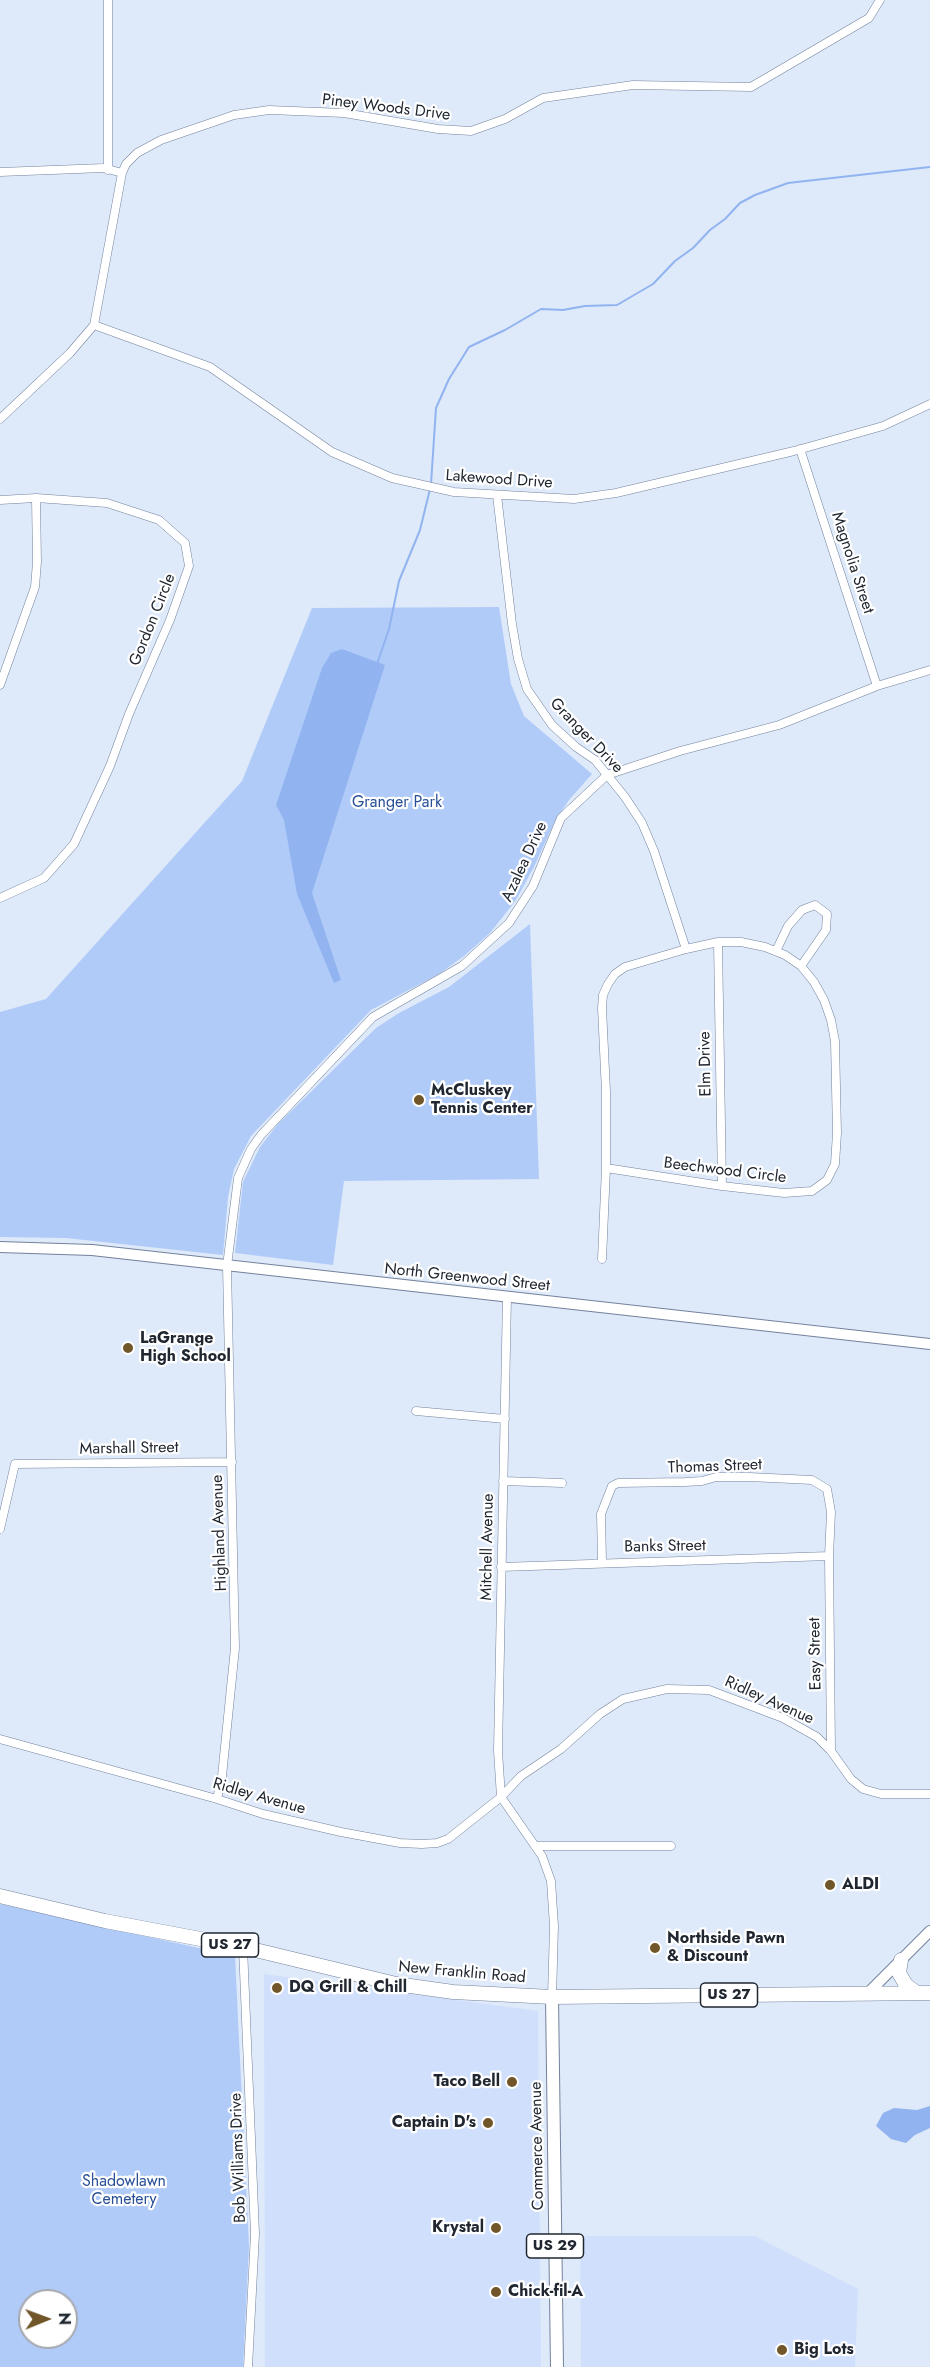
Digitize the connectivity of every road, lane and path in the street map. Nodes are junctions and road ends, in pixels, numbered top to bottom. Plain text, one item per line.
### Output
1 (108, 0) edge
2 (880, 0) edge
3 (108, 170) junction
4 (0, 172) edge
5 (122, 173) junction
6 (94, 325) junction
7 (930, 404) edge
8 (0, 419) edge
9 (801, 449) junction
10 (497, 495) junction
11 (36, 498) junction
12 (0, 500) edge
13 (930, 670) edge
14 (0, 685) edge
15 (878, 686) junction
16 (607, 776) junction
17 (0, 898) edge
18 (718, 942) junction
19 (686, 949) junction
20 (776, 951) junction
21 (801, 966) junction
22 (606, 1168) junction
23 (722, 1186) junction
24 (0, 1247) edge
25 (602, 1259) dead end
26 (227, 1266) junction
27 (507, 1297) junction
28 (930, 1344) edge
29 (416, 1412) dead end
30 (505, 1419) junction
31 (232, 1462) junction
32 (503, 1480) junction
33 (562, 1483) dead end
34 (0, 1529) edge
35 (829, 1556) junction
36 (602, 1562) junction
37 (501, 1567) junction
38 (0, 1739) edge
39 (831, 1751) junction
40 (930, 1794) edge
41 (501, 1797) junction
42 (217, 1799) junction
43 (535, 1846) junction
44 (671, 1846) dead end
45 (0, 1896) edge
46 (930, 1931) edge
47 (243, 1947) junction
48 (901, 1960) junction
49 (923, 1993) edge
50 (867, 1994) junction
51 (552, 1997) junction
52 (248, 2367) edge
53 (557, 2367) edge

1 - 3 street
2 - 5 street, Piney Woods Drive
3 - 4 street
3 - 5 street
5 - 6 street
6 - 8 street
6 - 10 street, Lakewood Drive
7 - 9 street, Lakewood Drive
9 - 10 street, Lakewood Drive
9 - 15 street, Magnolia Street
10 - 16 street, Granger Drive
11 - 12 street, Gordon Circle
11 - 14 street
11 - 17 street, Gordon Circle
13 - 15 street, Azalea Drive
15 - 16 street, Azalea Drive
16 - 19 street, Granger Drive
16 - 26 street, Azalea Drive
18 - 19 street, Beechwood Circle
18 - 20 street, Beechwood Circle
18 - 23 street, Elm Drive
19 - 22 street, Beechwood Circle
20 - 21 street, Beechwood Circle
20 - 21 street
21 - 23 street, Beechwood Circle
22 - 23 street, Beechwood Circle
22 - 25 street, Beechwood Circle
24 - 26 main road, North Greenwood Street
26 - 27 main road, North Greenwood Street
26 - 31 street, Highland Avenue
27 - 28 main road, North Greenwood Street
27 - 30 street, Mitchell Avenue
29 - 30 street
30 - 32 street, Mitchell Avenue
31 - 34 street, Marshall Street
31 - 42 street, Highland Avenue
32 - 33 street
32 - 37 street, Mitchell Avenue
35 - 36 street, Banks Street
35 - 36 street, Thomas Street
35 - 39 street, Easy Street
36 - 37 street, Banks Street
37 - 41 street, Mitchell Avenue
38 - 42 street, Ridley Avenue
39 - 40 street, Ridley Avenue
39 - 41 street, Ridley Avenue
41 - 42 street, Ridley Avenue
41 - 43 street
43 - 44 street
43 - 51 street
45 - 47 highway, New Franklin Road / US 27
46 - 48 main road
47 - 51 highway, New Franklin Road / US 27
47 - 52 street, Bob Williams Drive
48 - 49 highway
48 - 50 main road
49 - 50 highway, New Franklin Road / US 27
50 - 51 highway, New Franklin Road / US 27
51 - 53 main road, Commerce Avenue / US 29

